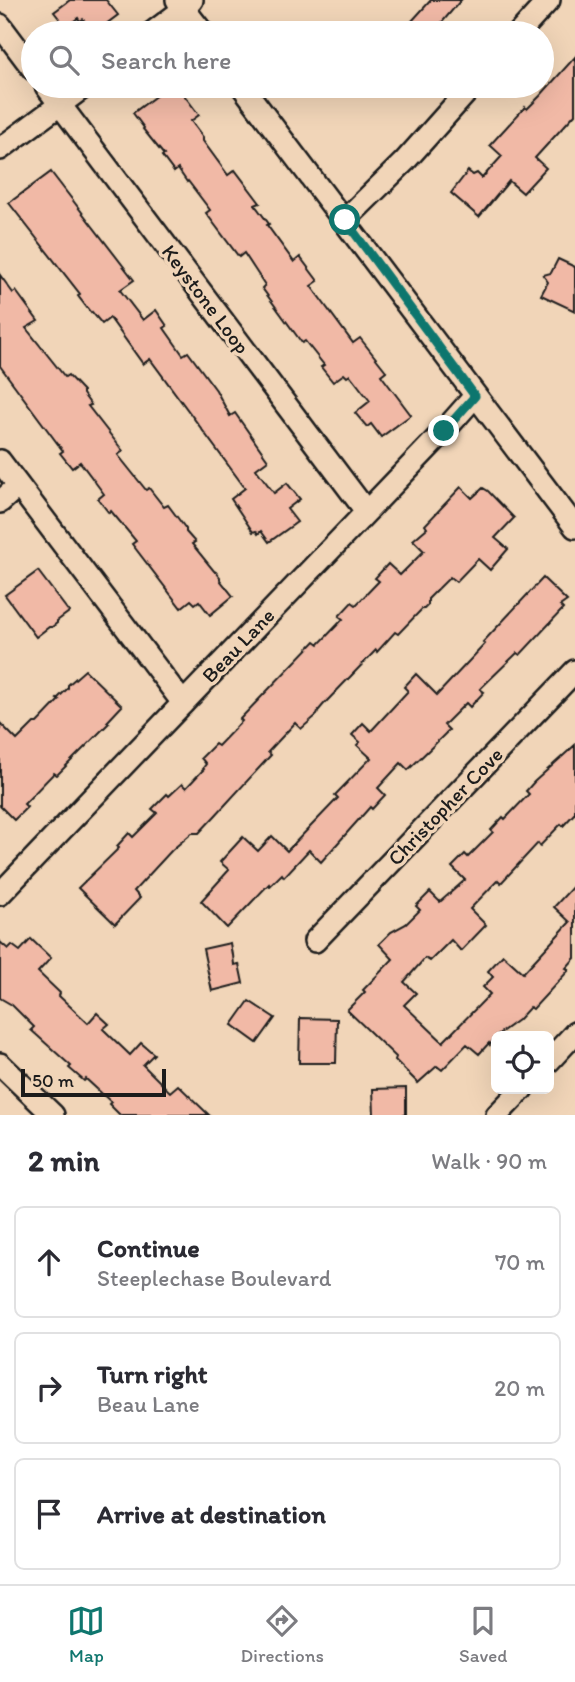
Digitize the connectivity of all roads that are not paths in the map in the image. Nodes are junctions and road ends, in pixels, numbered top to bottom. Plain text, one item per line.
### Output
1 (549, 0) edge
2 (184, 3) edge
3 (165, 21) edge
4 (195, 21) edge
5 (530, 21) edge
6 (0, 25) edge
7 (21, 53) edge
8 (55, 98) edge
9 (69, 98) edge
10 (251, 98) edge
11 (461, 98) edge
12 (60, 105) junction
13 (0, 149) edge
14 (345, 220) junction
15 (475, 396) junction
16 (0, 461) edge
17 (18, 486) junction
18 (0, 502) edge
19 (366, 511) junction
20 (575, 527) edge
21 (575, 671) edge
22 (183, 703) junction
23 (0, 894) edge
24 (315, 941) dead end
25 (575, 1033) edge
26 (554, 1056) edge
27 (0, 1064) edge
28 (517, 1094) edge
29 (53, 1115) edge
30 (497, 1115) edge

1 - 5 street
2 - 3 street
2 - 4 street
6 - 7 street
8 - 12 street, Keystone Loop
9 - 12 street
10 - 14 street
11 - 14 street
12 - 13 street
12 - 19 street, Keystone Loop
14 - 15 street
15 - 19 street, Beau Lane
15 - 20 street
16 - 17 street
17 - 18 street
17 - 22 street
19 - 22 street, Beau Lane
21 - 24 street, Christopher Cove
22 - 23 street, Beau Lane
25 - 26 street
27 - 29 street
28 - 30 street

